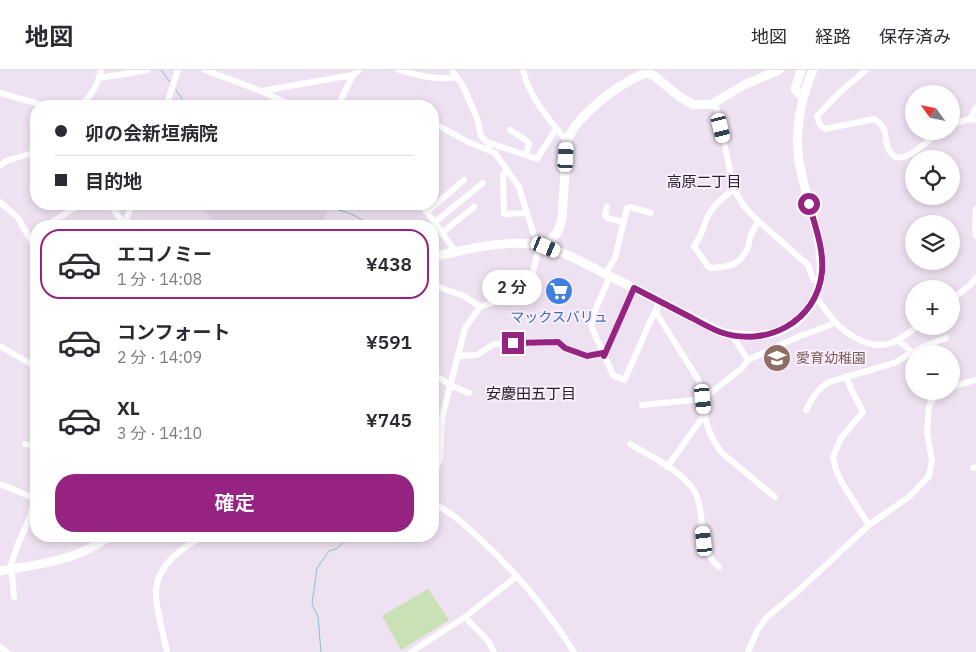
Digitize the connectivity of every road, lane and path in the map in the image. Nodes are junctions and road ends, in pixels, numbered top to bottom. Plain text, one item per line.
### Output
1 (101, 70) edge
2 (147, 70) edge
3 (178, 70) edge
4 (206, 70) edge
5 (360, 70) edge
6 (399, 70) edge
7 (452, 70) edge
8 (523, 70) edge
9 (779, 70) edge
10 (801, 70) edge
11 (813, 70) edge
12 (866, 70) edge
13 (648, 72) edge
14 (353, 75) junction
15 (456, 76) junction
16 (99, 78) junction
17 (261, 91) junction
18 (0, 93) edge
19 (803, 96) junction
20 (86, 100) edge
21 (168, 100) edge
22 (280, 100) edge
23 (341, 100) edge
24 (30, 101) edge
25 (712, 104) junction
26 (976, 108) edge
27 (973, 119) edge
28 (960, 122) edge
29 (439, 126) edge
30 (556, 129) junction
31 (510, 130) dead end
32 (929, 140) edge
33 (567, 141) junction
34 (491, 143) junction
35 (488, 150) junction
36 (30, 154) edge
37 (526, 155) junction
38 (0, 166) edge
39 (507, 170) junction
40 (464, 180) dead end
41 (483, 183) dead end
42 (734, 189) junction
43 (0, 202) edge
44 (439, 202) edge
45 (474, 207) dead end
46 (607, 207) dead end
47 (976, 209) edge
48 (71, 210) edge
49 (429, 210) edge
50 (427, 212) joint
51 (527, 213) junction
52 (651, 213) dead end
53 (56, 220) edge
54 (433, 220) edge
55 (437, 220) edge
56 (758, 221) junction
57 (624, 222) junction
58 (439, 229) edge
59 (30, 233) edge
60 (442, 233) junction
61 (976, 236) edge
62 (542, 246) junction
63 (456, 252) junction
64 (439, 256) edge
65 (608, 275) junction
66 (976, 278) edge
67 (820, 284) junction
68 (439, 287) edge
69 (634, 288) junction
70 (960, 293) edge
71 (816, 296) junction
72 (658, 305) junction
73 (480, 307) junction
74 (835, 321) junction
75 (732, 335) junction
76 (905, 335) edge
77 (946, 338) dead end
78 (897, 340) junction
79 (932, 345) edge
80 (0, 346) edge
81 (905, 346) edge
82 (604, 354) junction
83 (458, 356) junction
84 (905, 358) edge
85 (748, 360) junction
86 (30, 364) edge
87 (846, 376) junction
88 (439, 378) edge
89 (976, 380) edge
90 (960, 384) edge
91 (450, 385) junction
92 (469, 392) dead end
93 (703, 399) junction
94 (931, 400) edge
95 (642, 405) dead end
96 (806, 410) dead end
97 (705, 414) junction
98 (25, 444) dead end
99 (630, 444) dead end
100 (30, 445) edge
101 (439, 461) edge
102 (667, 467) junction
103 (0, 484) edge
104 (30, 496) edge
105 (775, 497) dead end
106 (439, 506) edge
107 (30, 516) edge
108 (869, 525) junction
109 (100, 542) edge
110 (192, 542) edge
111 (720, 567) dead end
112 (11, 569) junction
113 (0, 571) edge
114 (517, 576) junction
115 (14, 597) dead end
116 (465, 617) junction
117 (0, 647) edge
118 (7, 652) edge
119 (167, 652) edge
120 (411, 652) edge
121 (494, 652) edge
122 (574, 652) edge
123 (748, 652) edge

1 - 16 street
2 - 16 street
3 - 21 street
4 - 17 street
5 - 14 street
6 - 15 street
7 - 15 street
8 - 30 street
9 - 25 main road
10 - 19 main road
11 - 19 main road
12 - 32 street
13 - 25 main road
13 - 33 main road
14 - 17 street
14 - 23 street
15 - 34 street
16 - 20 street
17 - 22 street
18 - 24 street
19 - 67 main road
25 - 42 street
26 - 27 street
27 - 28 street
29 - 35 street
30 - 33 street
30 - 37 street
31 - 37 street
33 - 62 main road
34 - 35 street
34 - 37 street
35 - 39 street
36 - 38 street
39 - 51 street
39 - 51 street
40 - 44 street
41 - 55 street
42 - 56 street
42 - 56 street
43 - 59 street
45 - 60 street
46 - 57 street
47 - 61 street
48 - 53 street
49 - 50 street
50 - 54 street
51 - 62 street
52 - 57 street
56 - 67 street
57 - 65 street
58 - 60 street
60 - 63 street
62 - 63 main road
62 - 65 main road
62 - 73 street
63 - 64 main road
65 - 69 main road
65 - 82 street
66 - 70 street
67 - 71 main road
68 - 73 street
69 - 72 main road
69 - 82 street
71 - 74 street
71 - 75 main road
72 - 75 main road
72 - 82 street
72 - 93 street
73 - 83 street
74 - 78 street
74 - 85 street
75 - 85 street
76 - 78 street
77 - 79 street
78 - 81 street
80 - 86 street
82 - 83 street
83 - 91 street
84 - 87 street
85 - 93 street
87 - 96 street
87 - 108 street
88 - 91 street
89 - 90 street
91 - 92 street
91 - 101 street
93 - 95 street
93 - 97 street
94 - 108 street
97 - 102 street
97 - 105 street
98 - 100 street
99 - 102 street
102 - 111 street
103 - 104 street
106 - 114 street
107 - 112 street
108 - 123 street
109 - 112 main road
110 - 119 street
112 - 113 main road
112 - 115 street
114 - 116 street
114 - 122 street
116 - 120 street
116 - 121 street
117 - 118 street

